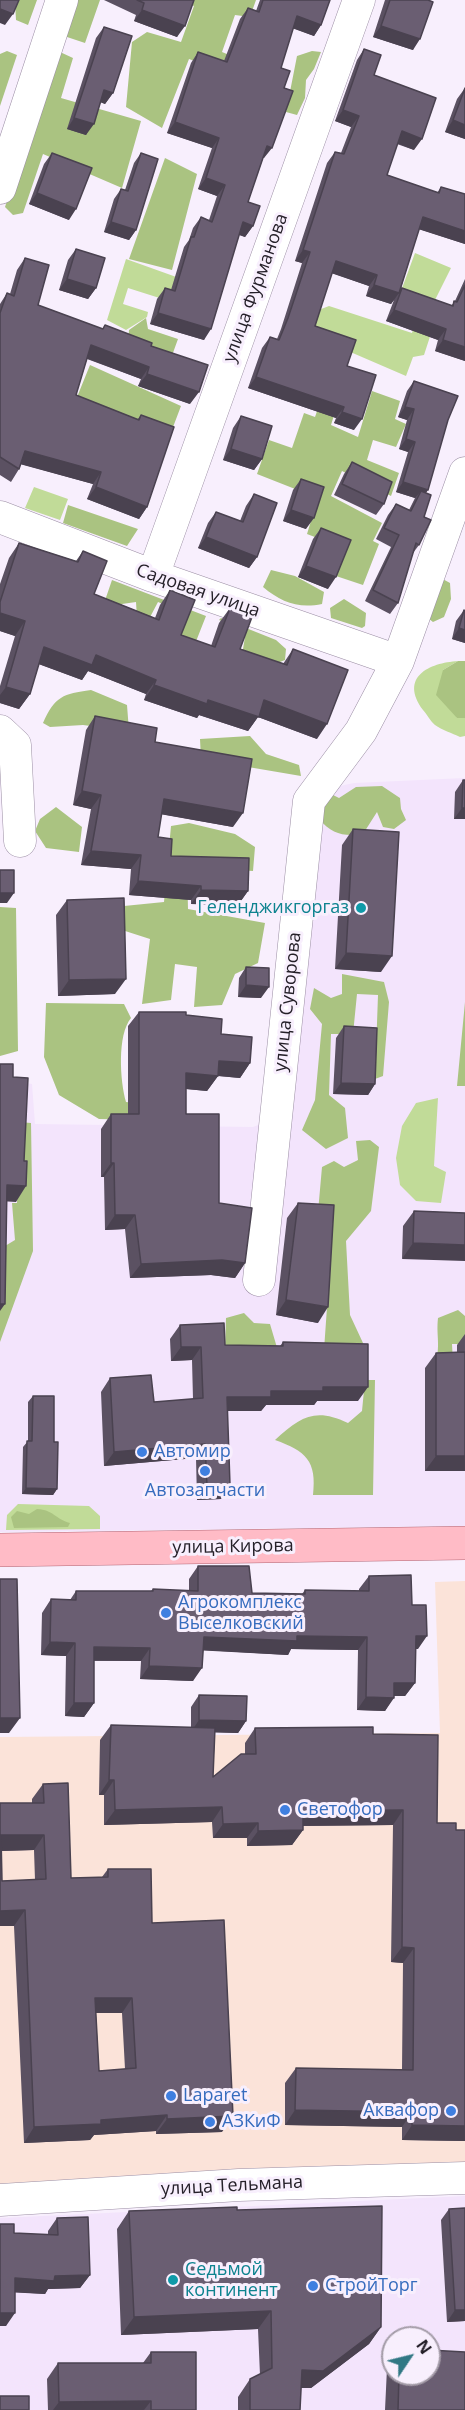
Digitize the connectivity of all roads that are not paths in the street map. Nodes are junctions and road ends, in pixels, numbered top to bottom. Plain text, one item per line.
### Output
1 (62, 0) edge
2 (358, 0) edge
3 (0, 188) edge
4 (465, 473) edge
5 (0, 517) edge
6 (153, 576) junction
7 (398, 661) junction
8 (0, 731) edge
9 (20, 841) dead end
10 (259, 1280) dead end
11 (465, 1543) edge
12 (0, 1550) edge
13 (465, 2178) edge
14 (0, 2200) edge

1 - 3 street
2 - 6 street, улица Фурманова
4 - 7 street, улица Суворова
5 - 6 street, Садовая улица
6 - 7 street, Садовая улица
7 - 10 street, улица Суворова
8 - 9 street
11 - 12 main road, улица Кирова
13 - 14 street, улица Тельмана

